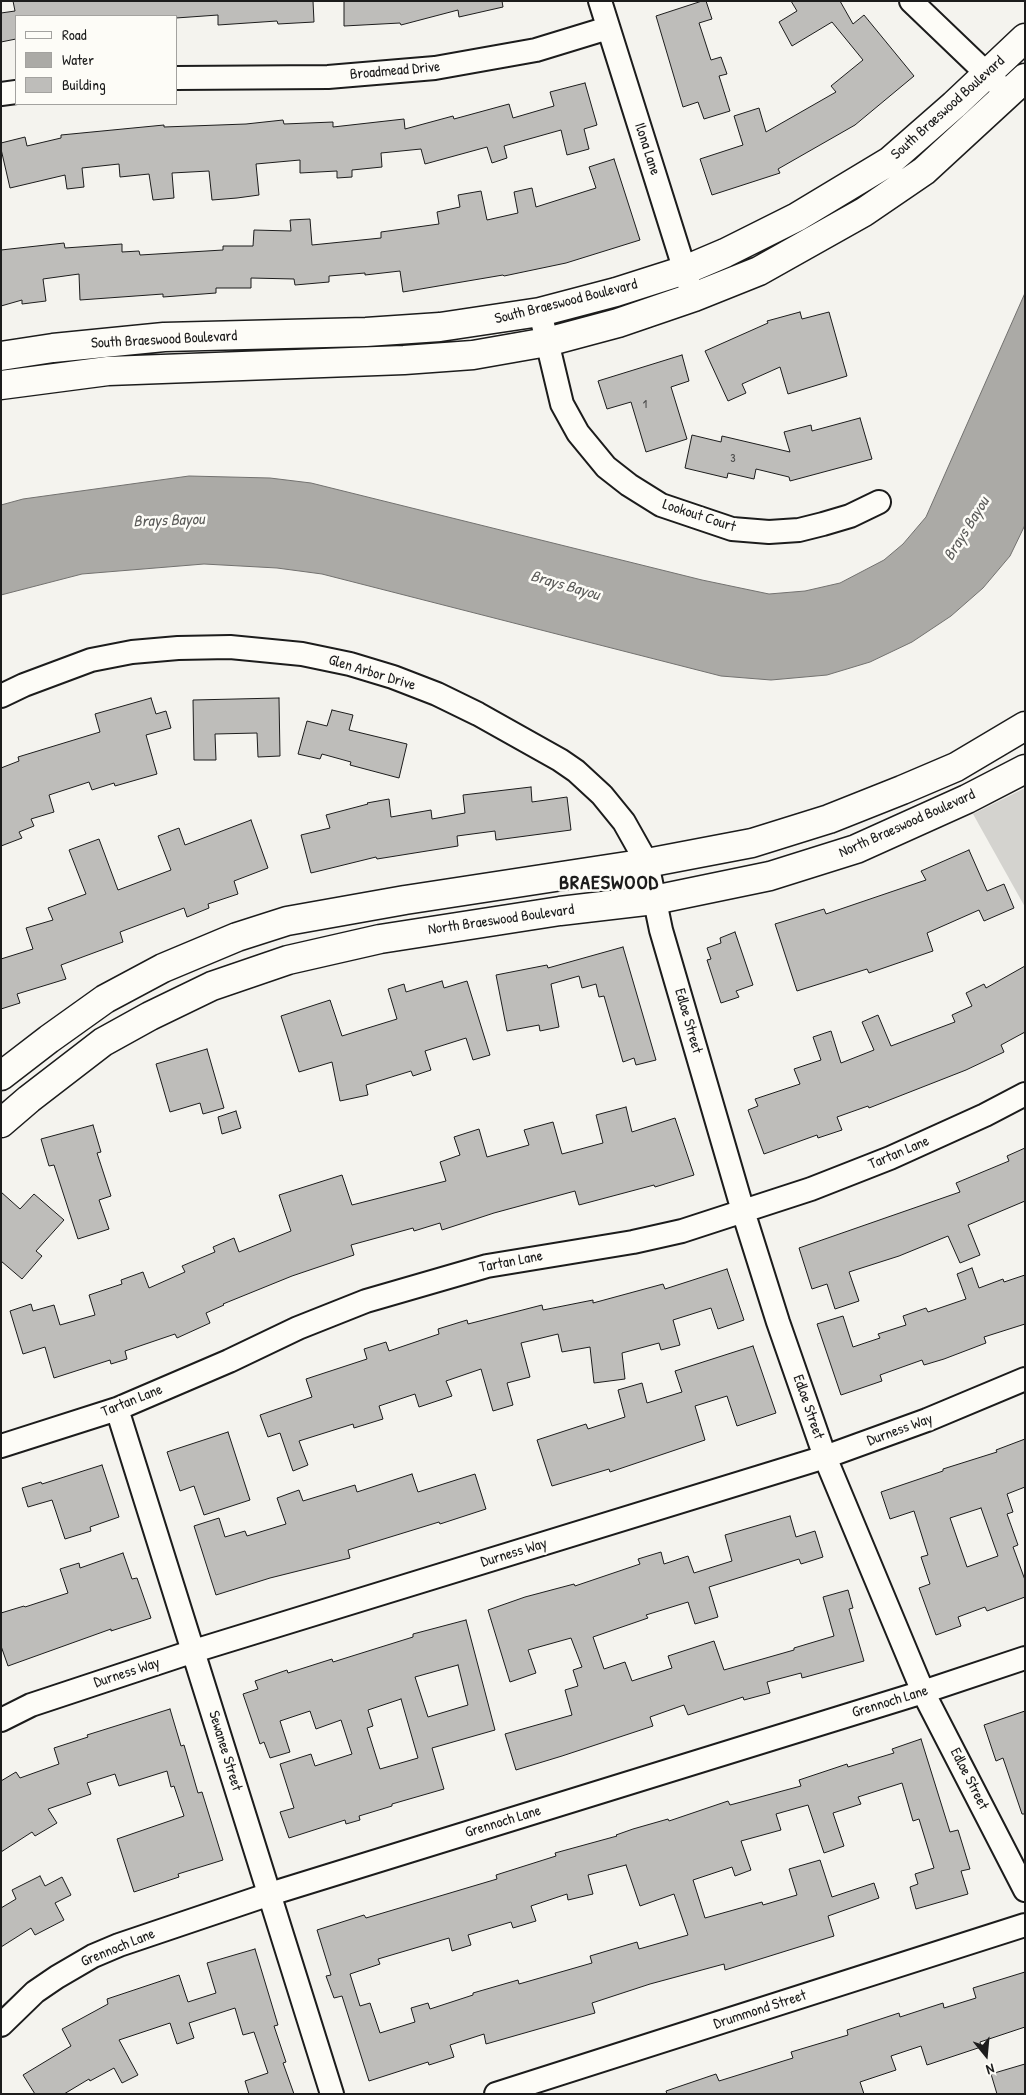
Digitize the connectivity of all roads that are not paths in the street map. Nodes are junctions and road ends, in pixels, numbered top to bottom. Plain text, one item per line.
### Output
1 (600, 1) edge
2 (911, 1) edge
3 (608, 28) junction
4 (1025, 38) edge
5 (987, 74) junction
6 (178, 78) edge
7 (1016, 86) edge
8 (15, 92) edge
9 (1, 94) edge
10 (685, 270) junction
11 (694, 297) junction
12 (540, 312) junction
13 (547, 342) junction
14 (1, 356) edge
15 (1, 385) edge
16 (879, 502) dead end
17 (1, 696) edge
18 (1025, 726) edge
19 (952, 768) junction
20 (1025, 769) edge
21 (967, 799) junction
22 (647, 864) junction
23 (654, 900) junction
24 (83, 1014) junction
25 (103, 1042) junction
26 (1, 1076) edge
27 (1025, 1094) edge
28 (1, 1123) edge
29 (743, 1211) junction
30 (1025, 1379) edge
31 (117, 1409) junction
32 (1, 1446) edge
33 (825, 1457) junction
34 (194, 1651) junction
35 (1025, 1658) edge
36 (923, 1692) junction
37 (1, 1720) edge
38 (1025, 1890) edge
39 (270, 1894) junction
40 (1025, 1925) edge
41 (1, 2025) edge
42 (332, 2094) edge
43 (496, 2094) edge

1 - 3 street, Ilona Lane
2 - 5 street
3 - 6 street, Broadmead Drive
3 - 10 street, Ilona Lane
4 - 5 main road, South Braeswood Boulevard
5 - 7 street
5 - 10 main road, South Braeswood Boulevard
7 - 11 main road, South Braeswood Boulevard
8 - 9 street
10 - 11 street, Ilona Lane
10 - 12 main road, South Braeswood Boulevard
11 - 13 main road, South Braeswood Boulevard
12 - 13 street, Lookout Court
12 - 14 main road, South Braeswood Boulevard
13 - 15 main road, South Braeswood Boulevard
13 - 16 street, Lookout Court
17 - 22 street, Glen Arbor Drive
18 - 19 main road
19 - 21 main road
19 - 22 main road
20 - 21 main road, North Braeswood Boulevard
21 - 23 main road, North Braeswood Boulevard
22 - 23 street, Glen Arbor Drive
22 - 24 main road
23 - 25 main road, North Braeswood Boulevard
23 - 29 street, Edloe Street
24 - 25 main road
24 - 26 main road
25 - 28 main road, North Braeswood Boulevard
27 - 29 street, Tartan Lane
29 - 31 street, Tartan Lane
29 - 33 street, Edloe Street
30 - 33 street, Durness Way
31 - 32 street, Tartan Lane
31 - 34 street, Sewanee Street
33 - 34 street, Durness Way
33 - 36 street, Edloe Street
34 - 37 street, Durness Way
34 - 39 street, Sewanee Street
35 - 36 street, Grennoch Lane
36 - 38 street, Edloe Street
36 - 39 street, Grennoch Lane
39 - 41 street, Grennoch Lane
39 - 42 street, Sewanee Street
40 - 43 street, Drummond Street

